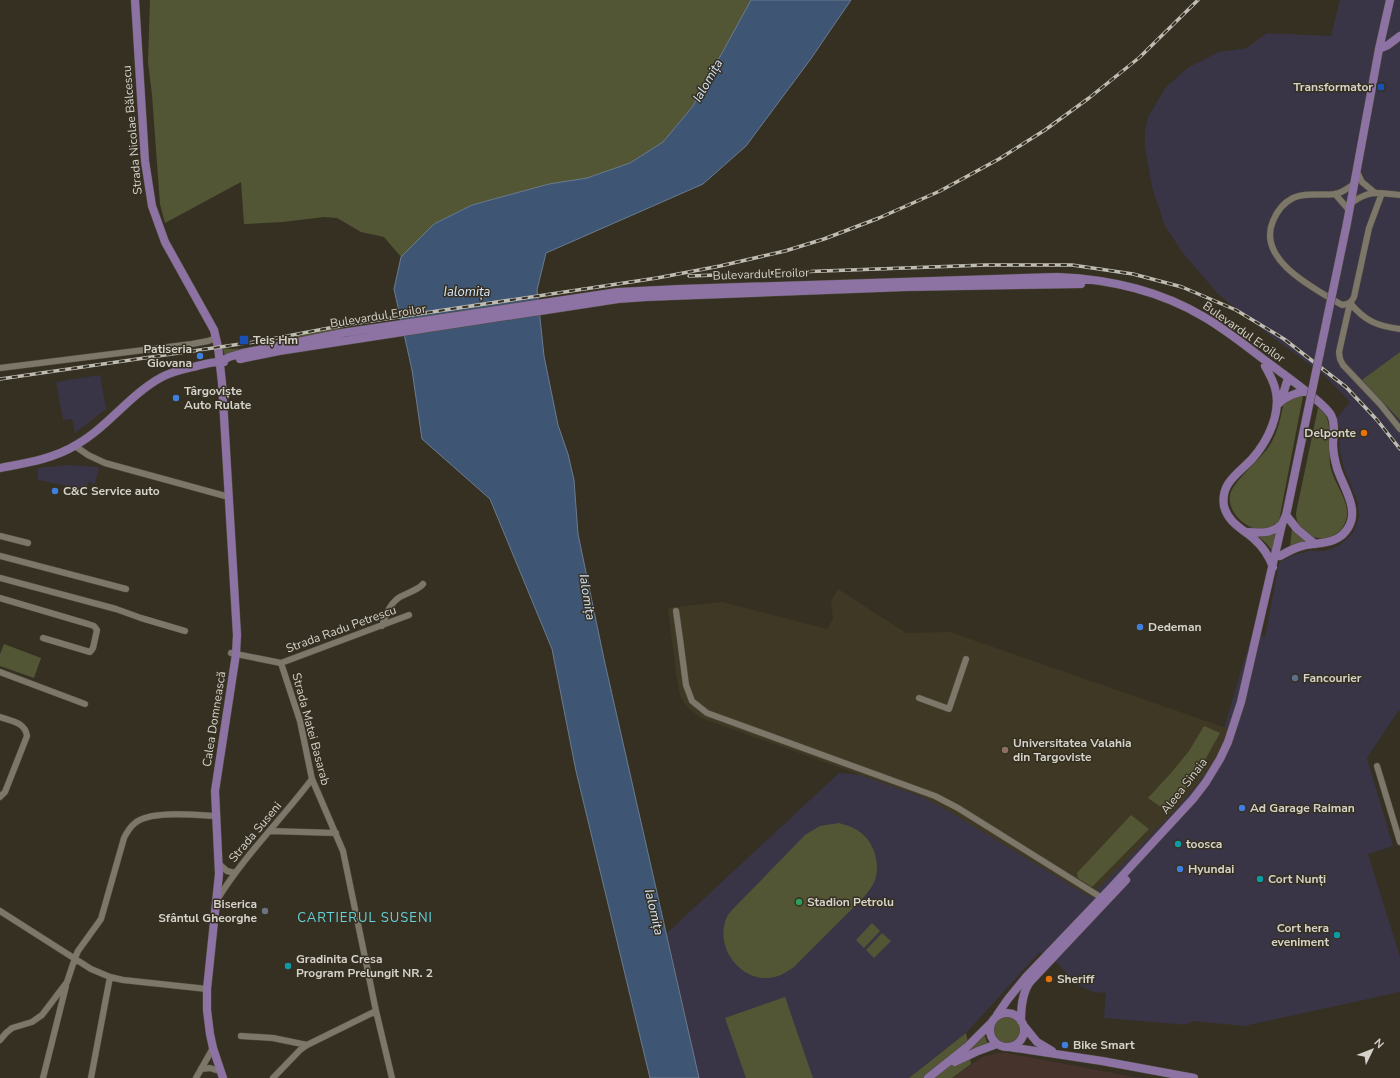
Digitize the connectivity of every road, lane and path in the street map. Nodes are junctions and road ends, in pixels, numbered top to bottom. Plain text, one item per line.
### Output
1 (135, 0) edge
2 (1390, 0) edge
3 (1400, 36) edge
4 (1379, 49) junction
5 (1357, 172) junction
6 (1354, 184) junction
7 (1374, 192) junction
8 (1382, 193) junction
9 (1335, 194) junction
10 (1400, 195) edge
11 (1350, 207) junction
12 (581, 300) junction
13 (1350, 303) junction
14 (1400, 329) edge
15 (216, 338) junction
16 (220, 362) junction
17 (1265, 366) junction
18 (0, 368) edge
19 (1285, 376) junction
20 (1276, 390) junction
21 (1304, 391) junction
22 (1279, 403) junction
23 (1400, 429) edge
24 (75, 446) junction
25 (0, 468) edge
26 (226, 497) junction
27 (1286, 516) junction
28 (1282, 524) junction
29 (1246, 532) junction
30 (0, 536) edge
31 (28, 543) dead end
32 (1315, 544) junction
33 (0, 556) edge
34 (1280, 556) junction
35 (1273, 567) junction
36 (0, 578) edge
37 (423, 584) dead end
38 (126, 589) dead end
39 (0, 598) edge
40 (676, 611) dead end
41 (409, 615) dead end
42 (382, 626) junction
43 (185, 631) dead end
44 (42, 638) dead end
45 (233, 654) junction
46 (966, 659) dead end
47 (281, 663) junction
48 (0, 672) edge
49 (919, 698) dead end
50 (85, 704) dead end
51 (0, 717) edge
52 (1377, 766) dead end
53 (312, 779) junction
54 (0, 797) edge
55 (214, 816) junction
56 (270, 831) junction
57 (336, 833) junction
58 (1400, 842) edge
59 (219, 864) junction
60 (235, 873) junction
61 (216, 882) junction
62 (228, 882) junction
63 (1102, 898) junction
64 (216, 902) junction
65 (0, 911) edge
66 (74, 958) junction
67 (110, 977) junction
68 (67, 982) junction
69 (204, 989) junction
70 (376, 1011) junction
71 (995, 1018) junction
72 (1022, 1022) junction
73 (241, 1036) dead end
74 (0, 1040) edge
75 (997, 1044) junction
76 (307, 1045) junction
77 (1009, 1047) junction
78 (211, 1050) junction
79 (1060, 1054) junction
80 (201, 1069) junction
81 (217, 1074) edge
82 (932, 1076) edge
83 (42, 1078) edge
84 (91, 1078) edge
85 (196, 1078) edge
86 (223, 1078) edge
87 (273, 1078) edge
88 (392, 1078) edge
89 (1194, 1078) edge

1 - 15 main road, Strada Nicolae Bălcescu
2 - 4 main road, Aleea Sinaia
3 - 4 main road
4 - 5 main road, Aleea Sinaia
5 - 6 main road, Aleea Sinaia
5 - 7 street
6 - 9 street
6 - 11 main road, Aleea Sinaia
7 - 8 street
7 - 11 street
8 - 10 street
8 - 13 street
9 - 11 street
9 - 13 street
11 - 27 main road, Aleea Sinaia, bridge
12 - 16 main road, Bulevardul Eroilor
12 - 17 main road, Bulevardul Eroilor
12 - 19 main road, Bulevardul Eroilor
13 - 14 street
13 - 23 street
15 - 16 main road, Strada Nicolae Bălcescu
15 - 18 street
16 - 24 main road, Bulevardul Eroilor
16 - 26 main road, Calea Domnească
16 - 26 main road, Calea Domnească
17 - 19 main road, Bulevardul Eroilor
17 - 20 main road
19 - 20 main road
19 - 21 main road, Bulevardul Eroilor
19 - 22 main road
20 - 22 main road
21 - 22 main road
21 - 32 main road, Bulevardul Eroilor
22 - 29 main road
24 - 25 main road, Bulevardul Eroilor
24 - 26 street
26 - 45 main road, Calea Domnească
27 - 28 main road, Aleea Sinaia
27 - 32 main road
27 - 34 main road, Aleea Sinaia
28 - 29 main road
28 - 35 main road, Aleea Sinaia
29 - 35 main road
30 - 31 street
32 - 34 main road, Bulevardul Eroilor
33 - 38 street
34 - 72 main road, Aleea Sinaia
35 - 63 main road, Aleea Sinaia
36 - 43 street
37 - 42 street
39 - 44 street
40 - 63 street
41 - 42 street, Strada Radu Petrescu
42 - 47 street, Strada Radu Petrescu
45 - 47 street, Strada Matei Basarab
45 - 55 main road, Calea Domnească
46 - 49 street
47 - 53 street, Strada Matei Basarab
48 - 50 street
51 - 54 street
52 - 58 street
53 - 56 street, Strada Suseni
53 - 57 street, Strada Matei Basarab
55 - 59 main road, Calea Domnească
55 - 61 main road, Calea Domnească
55 - 66 street
56 - 57 street
56 - 60 street, Strada Suseni
57 - 70 street, Strada Matei Basarab
59 - 60 street
59 - 61 main road, Calea Domnească
60 - 62 street, Strada Suseni
61 - 62 street
61 - 64 main road, Calea Domnească
61 - 69 main road, Calea Domnească
62 - 64 street, Strada Suseni
63 - 71 main road, Aleea Sinaia
64 - 69 main road, Calea Domnească
65 - 66 street
66 - 67 street
66 - 68 street
67 - 69 street
67 - 84 street
68 - 74 street
68 - 83 street
69 - 78 main road, Calea Domnească
70 - 76 street
70 - 88 street, Strada Matei Basarab
71 - 72 main road
71 - 75 main road
71 - 82 main road, Aleea Sinaia
72 - 77 main road, Aleea Sinaia
72 - 79 main road
73 - 76 street
75 - 77 main road
75 - 82 main road
76 - 87 street
77 - 79 main road
78 - 80 street
78 - 81 main road
78 - 86 main road, Calea Domnească
79 - 89 main road
80 - 81 street
80 - 85 street

